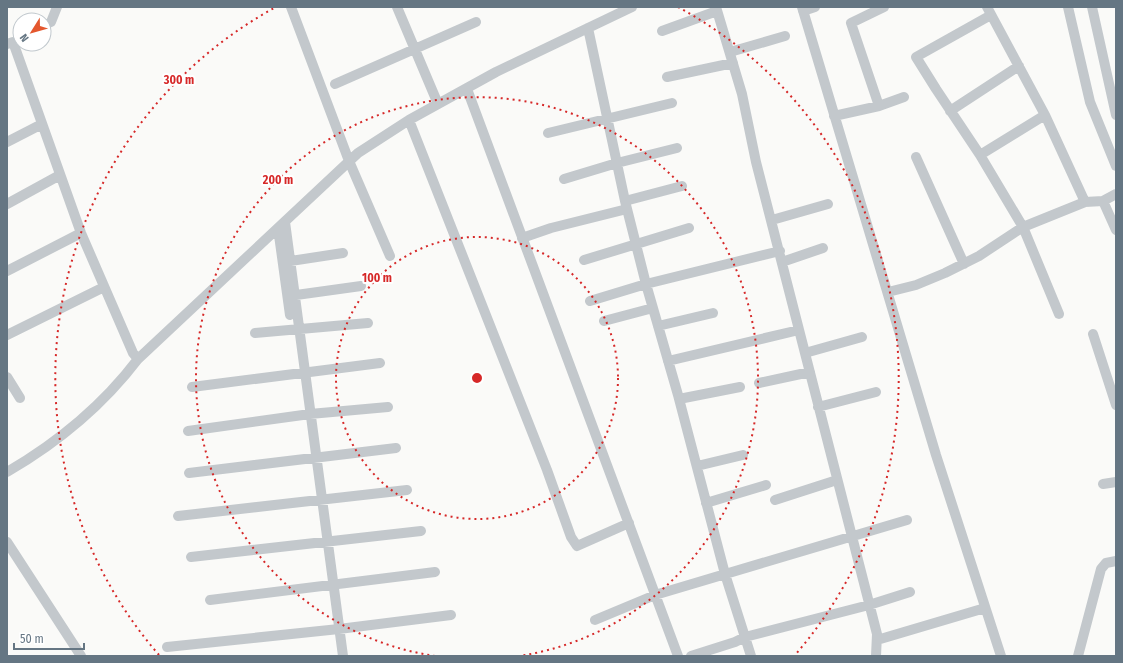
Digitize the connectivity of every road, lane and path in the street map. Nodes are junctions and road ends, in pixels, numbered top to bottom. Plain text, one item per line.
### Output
1 (57, 7) edge
2 (291, 7) edge
3 (397, 7) edge
4 (632, 7) edge
5 (815, 7) edge
6 (884, 7) edge
7 (1068, 7) edge
8 (1092, 7) edge
9 (717, 9) edge
10 (803, 9) edge
11 (613, 11) edge
12 (989, 11) edge
13 (52, 20) edge
14 (476, 22) dead end
15 (588, 28) junction
16 (662, 31) dead end
17 (785, 36) dead end
18 (415, 48) junction
19 (17, 52) edge
20 (730, 52) junction
21 (733, 62) junction
22 (1019, 66) junction
23 (666, 78) dead end
24 (335, 84) dead end
25 (467, 88) junction
26 (904, 97) dead end
27 (672, 103) dead end
28 (438, 104) junction
29 (879, 106) junction
30 (950, 111) junction
31 (1045, 115) junction
32 (1116, 115) edge
33 (834, 116) junction
34 (608, 118) junction
35 (409, 120) junction
36 (42, 124) junction
37 (548, 133) dead end
38 (7, 142) edge
39 (677, 148) dead end
40 (980, 155) junction
41 (916, 157) dead end
42 (349, 161) junction
43 (617, 163) junction
44 (1116, 166) edge
45 (60, 176) junction
46 (564, 179) dead end
47 (682, 186) dead end
48 (1116, 194) edge
49 (1103, 201) junction
50 (1085, 202) junction
51 (7, 204) edge
52 (828, 204) dead end
53 (626, 205) junction
54 (772, 220) junction
55 (281, 225) junction
56 (1023, 226) junction
57 (689, 228) dead end
58 (1116, 230) edge
59 (81, 233) junction
60 (522, 238) junction
61 (636, 244) junction
62 (823, 248) dead end
63 (780, 251) junction
64 (343, 253) dead end
65 (390, 256) dead end
66 (584, 260) dead end
67 (286, 262) junction
68 (782, 262) junction
69 (964, 264) junction
70 (7, 271) edge
71 (646, 284) junction
72 (361, 286) dead end
73 (104, 287) junction
74 (888, 292) junction
75 (291, 296) junction
76 (590, 301) dead end
77 (653, 308) junction
78 (713, 313) dead end
79 (1059, 314) dead end
80 (604, 321) dead end
81 (368, 323) dead end
82 (658, 326) junction
83 (295, 330) junction
84 (799, 330) junction
85 (255, 333) dead end
86 (1093, 334) dead end
87 (7, 335) edge
88 (862, 336) dead end
89 (805, 353) junction
90 (138, 359) junction
91 (668, 361) junction
92 (380, 363) dead end
93 (301, 372) junction
94 (810, 372) junction
95 (7, 377) edge
96 (759, 383) dead end
97 (192, 386) dead end
98 (740, 387) dead end
99 (876, 392) dead end
100 (20, 398) dead end
101 (679, 399) junction
102 (1116, 404) edge
103 (388, 407) dead end
104 (818, 407) junction
105 (307, 415) junction
106 (188, 431) dead end
107 (396, 448) dead end
108 (743, 455) dead end
109 (313, 457) junction
110 (696, 466) junction
111 (7, 472) edge
112 (189, 473) dead end
113 (837, 480) junction
114 (1116, 482) edge
115 (1103, 484) dead end
116 (766, 485) dead end
117 (407, 490) dead end
118 (318, 500) junction
119 (775, 500) dead end
120 (706, 503) junction
121 (178, 516) dead end
122 (908, 520) dead end
123 (629, 523) junction
124 (421, 531) dead end
125 (851, 538) junction
126 (7, 542) edge
127 (324, 542) junction
128 (191, 557) dead end
129 (1116, 561) edge
130 (435, 572) dead end
131 (725, 574) junction
132 (330, 585) junction
133 (910, 592) dead end
134 (656, 595) junction
135 (210, 600) dead end
136 (869, 605) junction
137 (985, 608) junction
138 (451, 615) dead end
139 (595, 620) dead end
140 (336, 629) junction
141 (745, 637) junction
142 (877, 640) junction
143 (167, 647) dead end
144 (81, 656) edge
145 (336, 656) edge
146 (343, 656) edge
147 (678, 656) edge
148 (691, 656) edge
149 (751, 656) edge
150 (876, 656) edge
151 (1001, 656) edge
152 (1078, 656) edge

1 - 13 street
2 - 42 street
3 - 18 street
4 - 11 street
5 - 10 street
6 - 29 street
7 - 44 street
8 - 32 street
9 - 16 street
9 - 20 street
10 - 33 street
11 - 15 street
12 - 22 street
12 - 30 street
14 - 18 street
15 - 25 street
15 - 34 street
17 - 20 street
18 - 24 street
18 - 28 street
19 - 36 street
20 - 21 street
21 - 23 street
21 - 54 street
22 - 30 street
22 - 31 street
25 - 28 street
25 - 60 street
26 - 29 street
27 - 34 street
28 - 35 street
29 - 33 street
30 - 40 street
31 - 40 street
31 - 50 street
33 - 74 street
34 - 37 street
34 - 43 street
35 - 42 street
35 - 123 street
36 - 38 street
36 - 45 street
39 - 43 street
40 - 56 street
41 - 69 street
42 - 55 street
42 - 65 street
43 - 46 street
43 - 53 street
45 - 51 street
45 - 59 street
47 - 53 street
48 - 49 street
49 - 50 street
49 - 58 street
50 - 56 street
52 - 54 street
53 - 60 street
53 - 61 street
54 - 63 street
55 - 67 street
55 - 90 street
56 - 69 street
56 - 79 street
57 - 61 street
59 - 70 street
59 - 73 street
60 - 123 street
61 - 66 street
61 - 71 street
62 - 68 street
63 - 68 street
63 - 71 street
64 - 67 street
67 - 75 street
68 - 84 street
69 - 74 street
71 - 76 street
71 - 77 street
72 - 75 street
73 - 87 street
73 - 90 street
74 - 137 street
75 - 83 street
77 - 80 street
77 - 82 street
78 - 82 street
81 - 83 street
82 - 91 street
83 - 85 street
83 - 93 street
84 - 89 street
84 - 91 street
86 - 102 street
88 - 89 street
89 - 94 street
90 - 111 street
91 - 101 street
92 - 93 street
93 - 97 street
93 - 105 street
94 - 96 street
94 - 104 street
95 - 100 street
98 - 101 street
99 - 104 street
101 - 110 street
103 - 105 street
104 - 113 street
105 - 106 street
105 - 109 street
107 - 109 street
108 - 110 street
109 - 112 street
109 - 118 street
110 - 120 street
113 - 119 street
113 - 125 street
114 - 115 street
116 - 120 street
117 - 118 street
118 - 121 street
118 - 127 street
120 - 131 street
122 - 125 street
123 - 134 street
124 - 127 street
125 - 131 street
125 - 136 street
126 - 144 street
127 - 128 street
127 - 132 street
129 - 152 street
130 - 132 street
131 - 134 street
131 - 141 street
132 - 135 street
132 - 140 street
133 - 136 street
134 - 139 street
134 - 147 street
136 - 141 street
136 - 142 street
137 - 142 street
137 - 151 street
138 - 140 street
140 - 143 street
140 - 145 street
140 - 146 street
141 - 148 street
141 - 149 street
142 - 150 street

